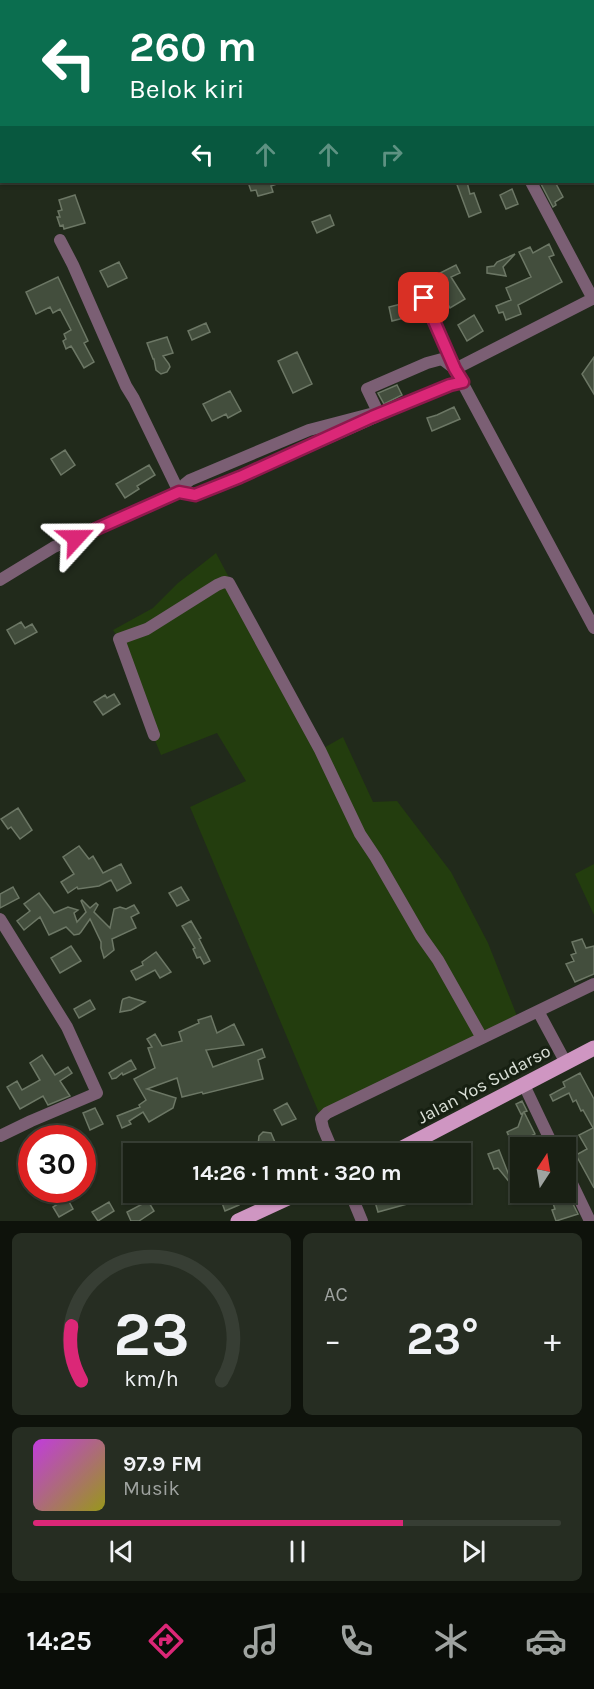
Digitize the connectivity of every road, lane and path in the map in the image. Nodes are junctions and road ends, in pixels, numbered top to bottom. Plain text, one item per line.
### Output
1 (532, 183) edge
2 (60, 240) dead end
3 (424, 298) dead end
4 (593, 298) edge
5 (455, 369) junction
6 (463, 382) junction
7 (179, 492) junction
8 (0, 580) edge
9 (594, 628) edge
10 (154, 735) dead end
11 (0, 919) edge
12 (594, 984) edge
13 (538, 1011) junction
14 (482, 1038) junction
15 (594, 1048) edge
16 (566, 1063) junction
17 (524, 1085) junction
18 (0, 1136) edge
19 (549, 1137) edge
20 (329, 1143) edge
21 (412, 1143) edge
22 (576, 1192) edge
23 (277, 1203) edge
24 (355, 1203) edge
25 (238, 1221) edge
26 (362, 1221) edge
27 (590, 1221) edge

1 - 4 street
2 - 7 street
3 - 5 street
4 - 5 street
5 - 6 street
5 - 7 street
6 - 7 street
6 - 9 street
7 - 8 street
10 - 14 street
11 - 18 street
12 - 13 street
13 - 14 street
13 - 16 street
14 - 20 street
15 - 16 main road, Jalan Yos Sudarso
16 - 17 main road, Jalan Yos Sudarso
17 - 19 street
17 - 21 main road, Jalan Yos Sudarso
22 - 27 street
23 - 25 main road
24 - 26 street

